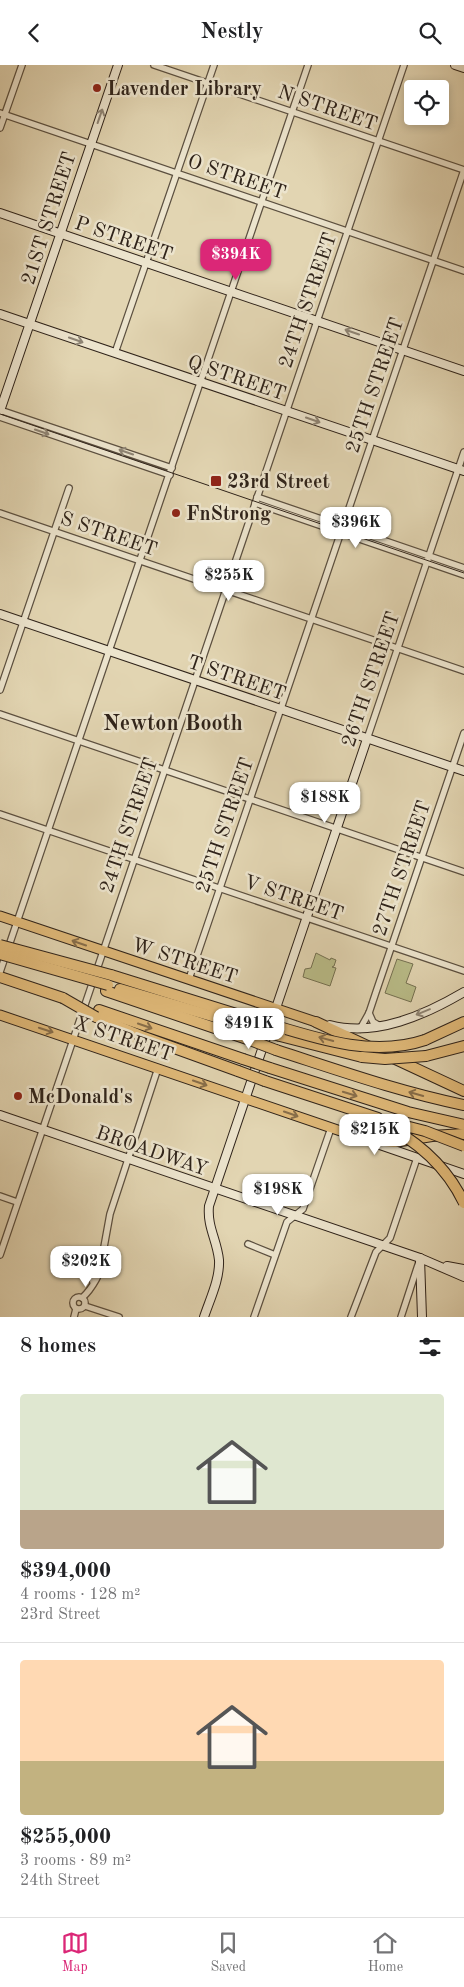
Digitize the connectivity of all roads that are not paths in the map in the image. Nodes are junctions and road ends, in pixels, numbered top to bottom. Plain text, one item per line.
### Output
1 (22, 65) edge
2 (118, 65) edge
3 (154, 65) edge
4 (214, 65) edge
5 (308, 65) edge
6 (404, 65) edge
7 (455, 65) edge
8 (464, 68) edge
9 (208, 83) junction
10 (293, 112) junction
11 (2, 114) edge
12 (0, 128) edge
13 (378, 141) junction
14 (90, 144) junction
15 (464, 170) edge
16 (176, 173) junction
17 (263, 202) junction
18 (0, 213) edge
19 (348, 231) junction
20 (60, 234) junction
21 (434, 261) junction
22 (146, 263) junction
23 (464, 271) edge
24 (231, 292) junction
25 (0, 314) edge
26 (317, 321) junction
27 (30, 324) junction
28 (402, 350) junction
29 (115, 353) junction
30 (464, 371) edge
31 (201, 382) junction
32 (0, 410) edge
33 (286, 411) junction
34 (0, 417) edge
35 (372, 440) junction
36 (464, 452) edge
37 (172, 468) junction
38 (461, 470) edge
39 (170, 475) junction
40 (69, 487) dead end
41 (256, 500) junction
42 (0, 513) edge
43 (341, 529) junction
44 (54, 532) junction
45 (427, 559) junction
46 (140, 561) junction
47 (464, 568) edge
48 (464, 575) edge
49 (226, 590) junction
50 (0, 614) edge
51 (311, 621) junction
52 (23, 622) junction
53 (397, 649) junction
54 (109, 651) junction
55 (464, 671) edge
56 (195, 680) junction
57 (0, 690) edge
58 (281, 709) junction
59 (0, 714) edge
60 (464, 733) edge
61 (367, 739) junction
62 (79, 741) junction
63 (452, 768) junction
64 (164, 770) junction
65 (464, 771) edge
66 (250, 799) junction
67 (0, 814) edge
68 (336, 829) junction
69 (48, 830) junction
70 (422, 858) junction
71 (134, 860) junction
72 (464, 872) edge
73 (220, 889) junction
74 (0, 917) edge
75 (306, 918) junction
76 (17, 922) junction
77 (0, 945) edge
78 (391, 947) junction
79 (103, 951) junction
80 (0, 954) edge
81 (464, 971) edge
82 (0, 972) edge
83 (0, 977) edge
84 (189, 979) junction
85 (108, 984) junction
86 (464, 992) edge
87 (275, 1008) junction
88 (369, 1013) junction
89 (98, 1014) junction
90 (0, 1015) edge
91 (316, 1022) junction
92 (464, 1022) edge
93 (380, 1026) junction
94 (360, 1029) junction
95 (73, 1039) junction
96 (464, 1046) edge
97 (158, 1068) junction
98 (464, 1091) edge
99 (245, 1099) junction
100 (464, 1105) edge
101 (0, 1115) edge
102 (378, 1120) junction
103 (464, 1125) edge
104 (331, 1128) junction
105 (43, 1130) junction
106 (464, 1134) edge
107 (364, 1139) junction
108 (464, 1146) edge
109 (417, 1158) junction
110 (128, 1159) junction
111 (464, 1174) edge
112 (214, 1188) junction
113 (0, 1196) edge
114 (18, 1203) junction
115 (464, 1203) edge
116 (296, 1215) junction
117 (248, 1245) dead end
118 (382, 1245) junction
119 (0, 1255) edge
120 (276, 1255) junction
121 (420, 1258) junction
122 (435, 1263) junction
123 (464, 1269) edge
124 (464, 1277) edge
125 (411, 1286) junction
126 (422, 1287) junction
127 (82, 1298) junction
128 (85, 1306) junction
129 (76, 1309) junction
130 (74, 1317) edge
131 (119, 1317) edge
132 (204, 1317) edge
133 (254, 1317) edge
134 (352, 1317) edge
135 (400, 1317) edge
136 (422, 1317) edge

1 - 11 street
14 -> 2 main road, 21ST STREET
3 - 9 street, N STREET
4 - 9 street
5 - 10 street
6 - 13 street, 24TH STREET
7 - 8 main road
9 - 10 street, N STREET
9 - 16 street
10 - 13 street, N STREET
10 - 17 street
11 - 12 street
11 - 14 street, O STREET
13 - 15 street, N STREET
13 - 19 street, 24TH STREET
14 - 16 street, O STREET
14 - 20 main road, 21ST STREET
15 - 21 street, 25TH STREET
16 - 17 street, O STREET
16 - 22 street
17 - 19 street, O STREET
17 - 24 street
18 - 20 main road, P STREET
19 - 21 street, O STREET
19 - 26 street, 24TH STREET
20 - 22 main road, P STREET
20 - 27 main road, 21ST STREET
21 - 23 street, O STREET
21 - 28 street, 25TH STREET
22 - 24 main road, P STREET
22 - 29 street
24 - 26 main road, P STREET
24 - 31 street
25 - 27 main road, Q STREET
28 -> 26 main road, P STREET
26 - 33 street, 24TH STREET
27 -> 29 main road, Q STREET
27 - 32 main road, 21ST STREET
28 - 30 main road, P STREET
28 - 35 street, 25TH STREET
29 - 31 main road, Q STREET
31 - 33 main road, Q STREET
31 - 37 street
37 -> 32 street
33 -> 35 main road, Q STREET
33 - 41 street, 24TH STREET
34 -> 39 street
35 - 38 main road, Q STREET
35 - 43 street, 25TH STREET
36 - 38 street, 26TH STREET
37 - 39 street
38 - 45 street, 26TH STREET
39 - 46 street
40 - 44 street
41 - 43 street
41 - 49 street, 24TH STREET
42 - 44 street, S STREET
43 - 45 street
43 - 51 street, 25TH STREET
44 - 46 street, S STREET
44 - 52 street
45 - 47 street
45 - 48 street
45 - 53 street, 26TH STREET
46 - 49 street, S STREET
46 - 54 street
49 - 51 street, S STREET
49 - 56 street, 24TH STREET
50 - 52 main road, T STREET
51 - 53 street, S STREET
51 - 58 street, 25TH STREET
52 - 54 main road, T STREET
52 - 57 street
53 - 55 street, S STREET
53 - 61 street, 26TH STREET
54 - 56 main road, T STREET
54 - 62 street
56 - 58 main road, T STREET
56 - 64 street, 24TH STREET
58 - 61 main road, T STREET
58 - 66 street, 25TH STREET
59 - 62 street
60 - 63 street, 27TH STREET
61 - 63 main road, T STREET
61 - 68 main road, 26TH STREET
62 - 64 street
62 - 69 street
63 - 65 main road, T STREET
63 - 70 street, 27TH STREET
64 - 66 street
64 - 71 street, 24TH STREET
66 - 68 street
66 - 73 street, 25TH STREET
67 - 69 street, V STREET
68 - 70 street
68 - 75 main road, 26TH STREET
69 - 71 street, V STREET
69 - 76 street
70 - 72 street
70 - 78 street, 27TH STREET
71 - 73 street, V STREET
71 - 79 street, 24TH STREET
73 - 75 street, V STREET
73 - 84 street, 25TH STREET
74 - 76 main road, W STREET
75 - 78 street, V STREET
75 - 87 main road, 26TH STREET
79 -> 76 main road, W STREET
76 - 82 street
77 - 85 highway, bridge
78 - 81 street, V STREET
78 - 88 street, 27TH STREET
79 - 84 main road, W STREET
79 - 95 street, 24TH STREET
80 - 85 highway, bridge
83 - 89 highway, bridge
84 - 87 main road, W STREET
92 -> 85 highway, bridge
85 - 96 highway, bridge
100 -> 85 highway, bridge
86 -> 93 main road, W STREET
87 - 91 main road, W STREET
87 - 99 main road, 26TH STREET
88 - 93 street
88 - 94 street, 27TH STREET
89 - 102 highway, bridge
89 -> 103 highway, bridge
90 -> 95 main road, X STREET
91 - 94 main road, W STREET
91 - 98 highway
93 - 94 main road, W STREET
95 - 97 main road, X STREET
95 - 105 street, 24TH STREET
97 -> 99 main road, X STREET
97 - 110 street
99 -> 104 main road, X STREET
99 - 112 main road, 26TH STREET
101 - 105 main road, BROADWAY
102 - 108 highway, bridge
102 - 115 highway, bridge
104 - 107 main road, X STREET
104 - 116 street
105 - 110 main road, BROADWAY
105 - 114 street, 24TH STREET
106 - 107 highway
107 - 109 main road, X STREET
109 - 111 main road, X STREET
109 - 118 street
110 - 112 main road, BROADWAY
110 - 127 street
112 - 116 main road, BROADWAY
112 - 132 main road, 26TH STREET
113 - 114 street
114 - 119 street, 24TH STREET
116 - 118 main road, BROADWAY
116 - 120 street
117 - 120 street
118 - 121 main road, BROADWAY
118 - 134 street
120 - 133 street
121 - 122 main road, BROADWAY
121 - 125 street
121 - 126 main road
122 - 123 main road, BROADWAY
122 - 124 main road, BROADWAY
125 - 126 street
125 - 135 street
126 - 136 main road
127 - 128 street
127 - 129 street
128 - 129 street
128 - 131 street
129 - 130 street

